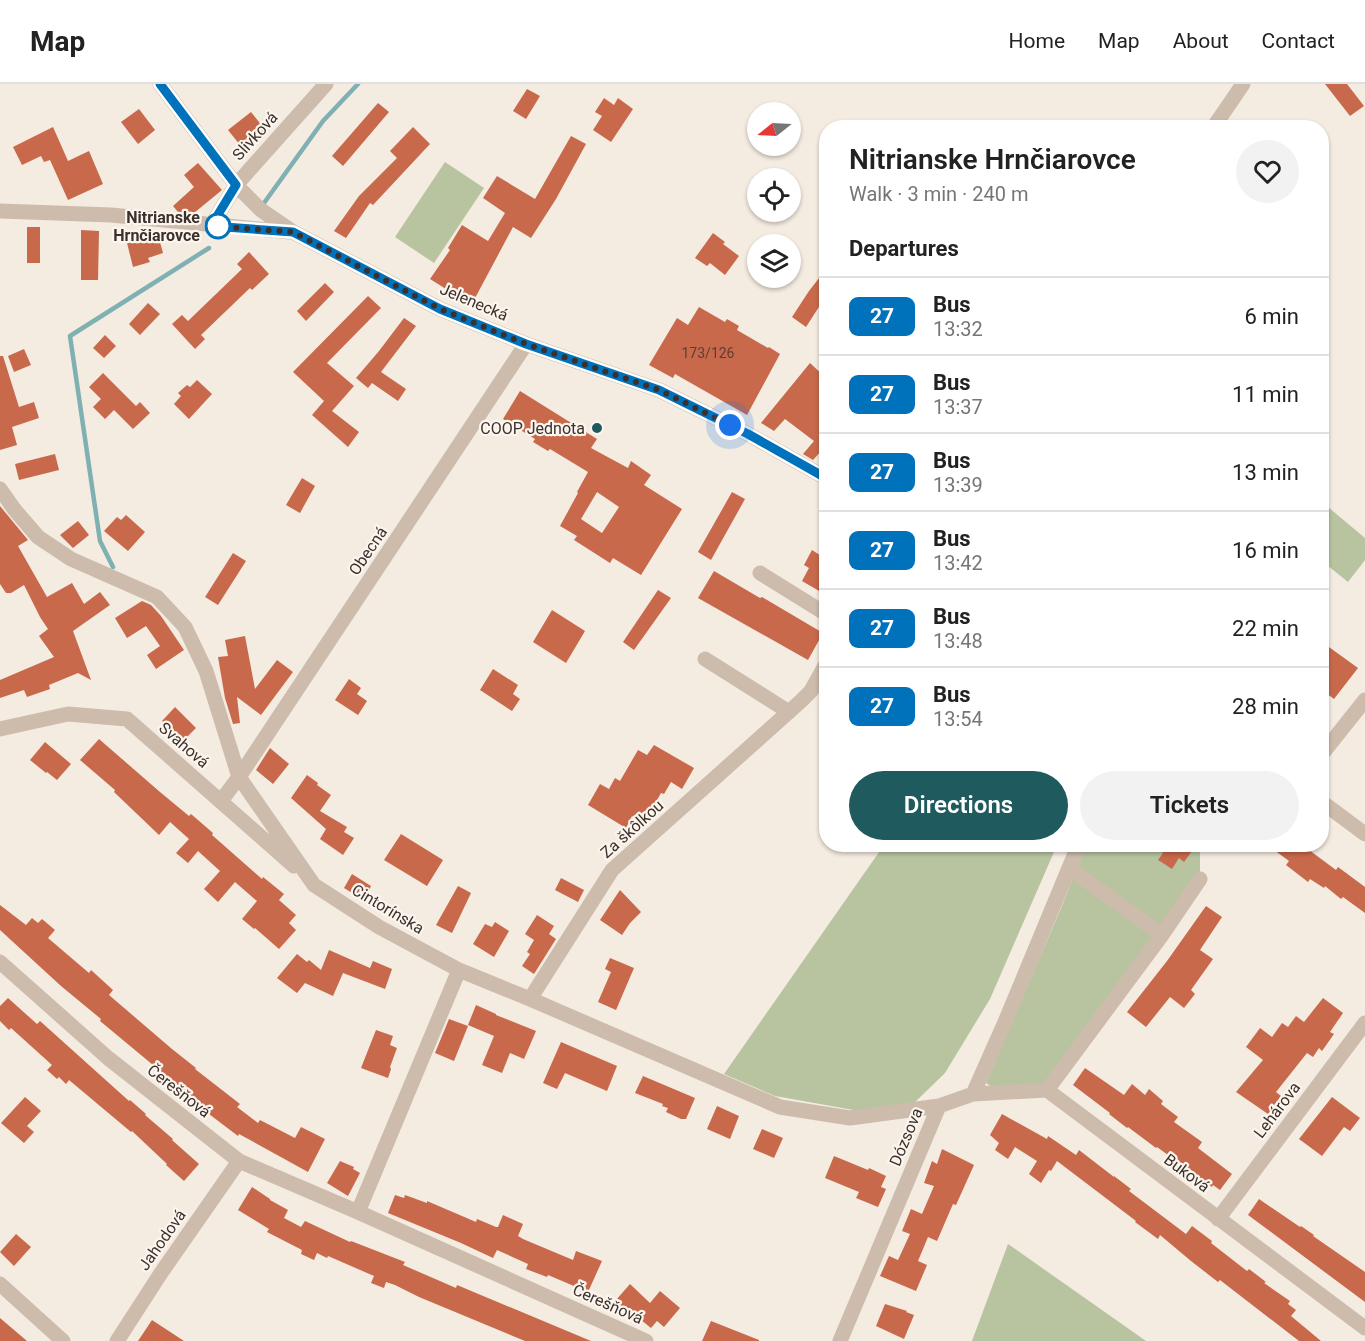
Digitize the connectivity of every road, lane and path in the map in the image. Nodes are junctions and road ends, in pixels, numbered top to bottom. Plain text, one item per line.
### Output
1 (160, 84) edge
2 (326, 84) edge
3 (1243, 84) edge
4 (1218, 120) edge
5 (236, 185) junction
6 (0, 211) edge
7 (211, 226) junction
8 (293, 232) junction
9 (526, 344) junction
10 (819, 474) edge
11 (0, 489) edge
12 (760, 573) dead end
13 (819, 610) edge
14 (705, 659) dead end
15 (819, 677) edge
16 (1365, 700) edge
17 (789, 712) junction
18 (0, 729) edge
19 (1329, 745) edge
20 (239, 777) junction
21 (221, 801) junction
22 (1329, 807) edge
23 (1365, 834) edge
24 (1075, 852) edge
25 (1069, 868) junction
26 (1200, 879) dead end
27 (314, 885) junction
28 (1162, 935) junction
29 (0, 962) edge
30 (459, 970) junction
31 (530, 999) junction
32 (1365, 1023) edge
33 (1047, 1090) junction
34 (973, 1094) junction
35 (939, 1106) junction
36 (239, 1161) junction
37 (358, 1212) junction
38 (1218, 1219) junction
39 (0, 1284) edge
40 (1365, 1328) edge
41 (63, 1341) edge
42 (117, 1341) edge
43 (646, 1341) edge
44 (840, 1341) edge

1 - 5 street, Jelenecká
2 - 5 street, Slivková
3 - 4 street
5 - 7 street, Slivková
5 - 8 street, Jelenecká
6 - 7 street
7 - 8 street
8 - 9 street, Jelenecká
9 - 10 street, Jelenecká
9 - 20 street, Obecná
11 - 20 street, Cintorínska
12 - 13 street
14 - 17 street
15 - 17 street, Za škôlkou
16 - 19 street
17 - 31 street, Za škôlkou
18 - 21 street, Svahová
20 - 21 street, Obecná
20 - 27 street, Cintorínska
21 - 27 street, Svahová
22 - 23 street
24 - 25 street
25 - 28 street
25 - 34 street
26 - 28 street
27 - 30 street, Cintorínska
28 - 33 street
29 - 36 street, Čerešňová
30 - 31 street, Cintorínska
30 - 37 street
31 - 35 street, Cintorínska
32 - 38 street, Lehárova
33 - 34 street
33 - 38 street, Buková
34 - 35 street, Dózsova
35 - 44 street, Dózsova
36 - 37 street, Čerešňová
36 - 42 street, Jahodová
37 - 43 street, Čerešňová
38 - 40 street, Buková
39 - 41 street

